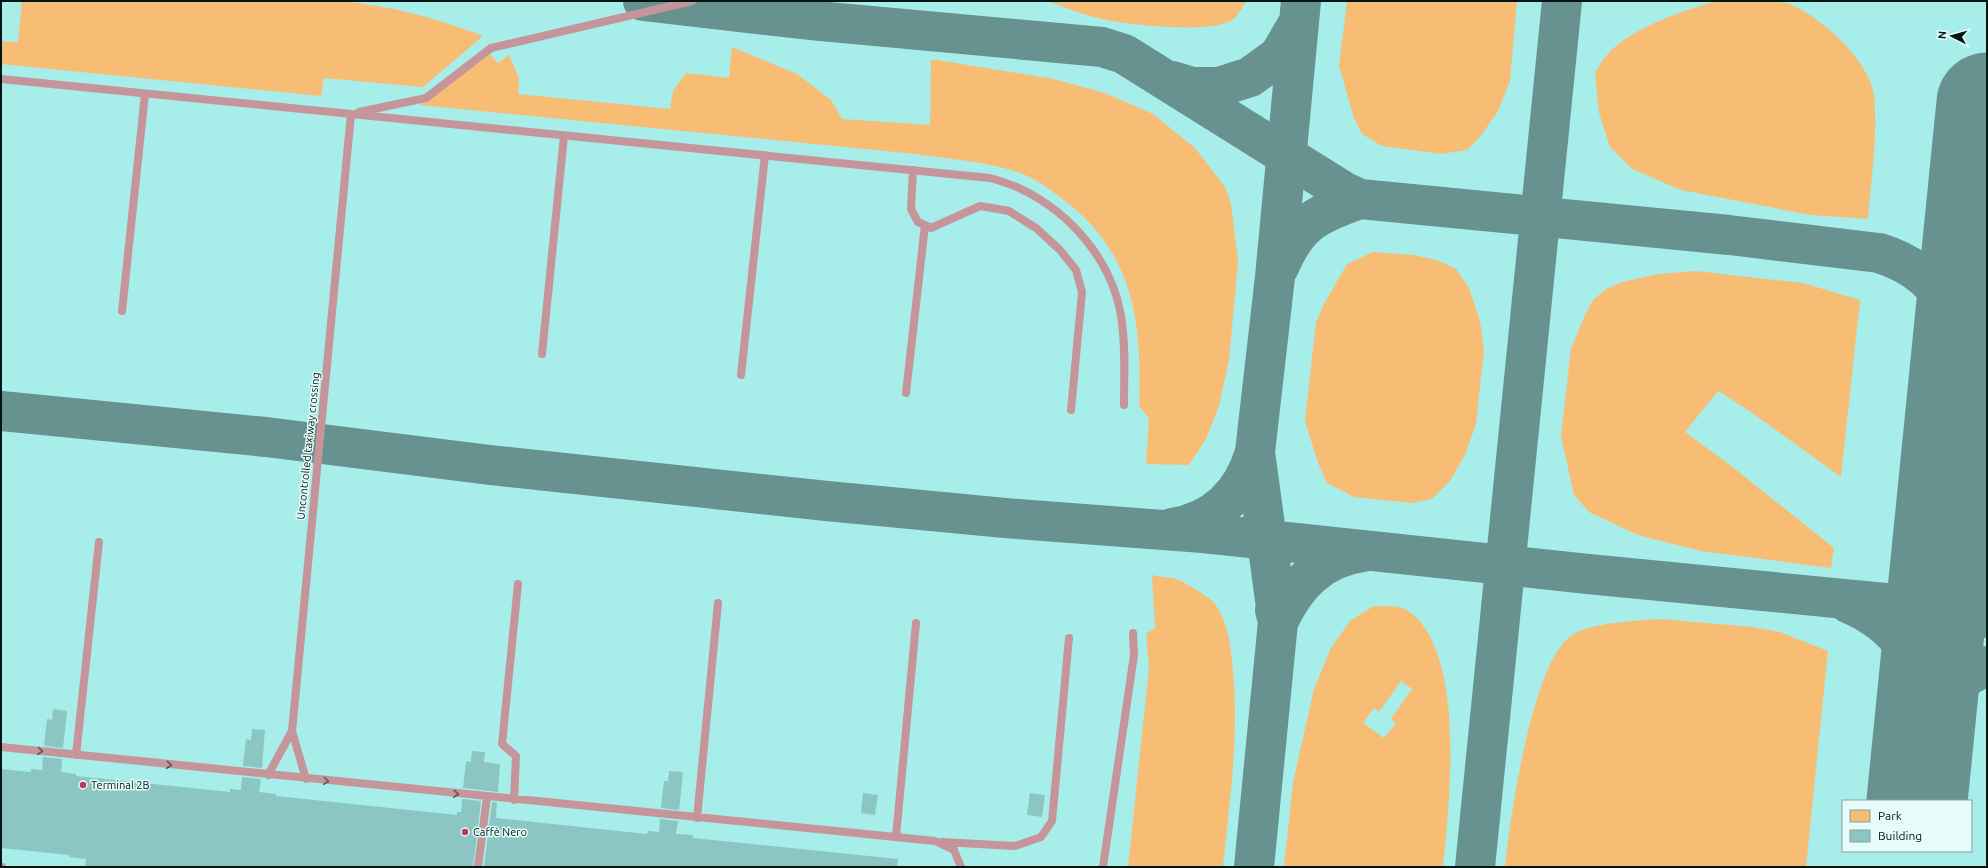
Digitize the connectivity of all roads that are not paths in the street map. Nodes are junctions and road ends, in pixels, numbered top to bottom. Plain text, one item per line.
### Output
1 (692, 1) edge
2 (1, 79) edge
3 (145, 94) junction
4 (350, 114) junction
5 (564, 136) junction
6 (765, 155) junction
7 (913, 170) junction
8 (925, 225) junction
9 (122, 311) dead end
10 (542, 354) dead end
11 (741, 375) dead end
12 (906, 393) dead end
13 (1124, 405) dead end
14 (1071, 410) dead end
15 (98, 542) dead end
16 (518, 584) dead end
17 (718, 603) dead end
18 (916, 623) dead end
19 (1133, 633) dead end
20 (1070, 638) dead end
21 (292, 731) junction
22 (1, 747) edge
23 (76, 755) junction
24 (268, 775) junction
25 (306, 779) junction
26 (487, 797) junction
27 (514, 800) junction
28 (697, 818) junction
29 (896, 838) junction
30 (935, 841) junction
31 (478, 867) edge
32 (961, 867) edge
33 (1103, 867) edge

1 - 4 lane
2 - 3 lane
3 - 4 lane
3 - 9 lane
4 - 5 lane
4 - 21 lane, Uncontrolled taxiway crossing
5 - 6 lane
5 - 10 lane
6 - 7 lane
6 - 11 lane
7 - 8 lane
7 - 13 lane
8 - 12 lane
8 - 14 lane
15 - 23 lane
16 - 27 lane
17 - 28 lane
18 - 29 lane
19 - 33 lane
20 - 30 lane
21 - 24 lane
21 - 25 lane
22 -> 23 lane
23 -> 24 lane
24 - 25 lane
25 -> 26 lane
26 - 27 lane
26 - 31 lane
27 - 28 lane
28 - 29 lane
29 - 30 lane
30 - 32 lane

